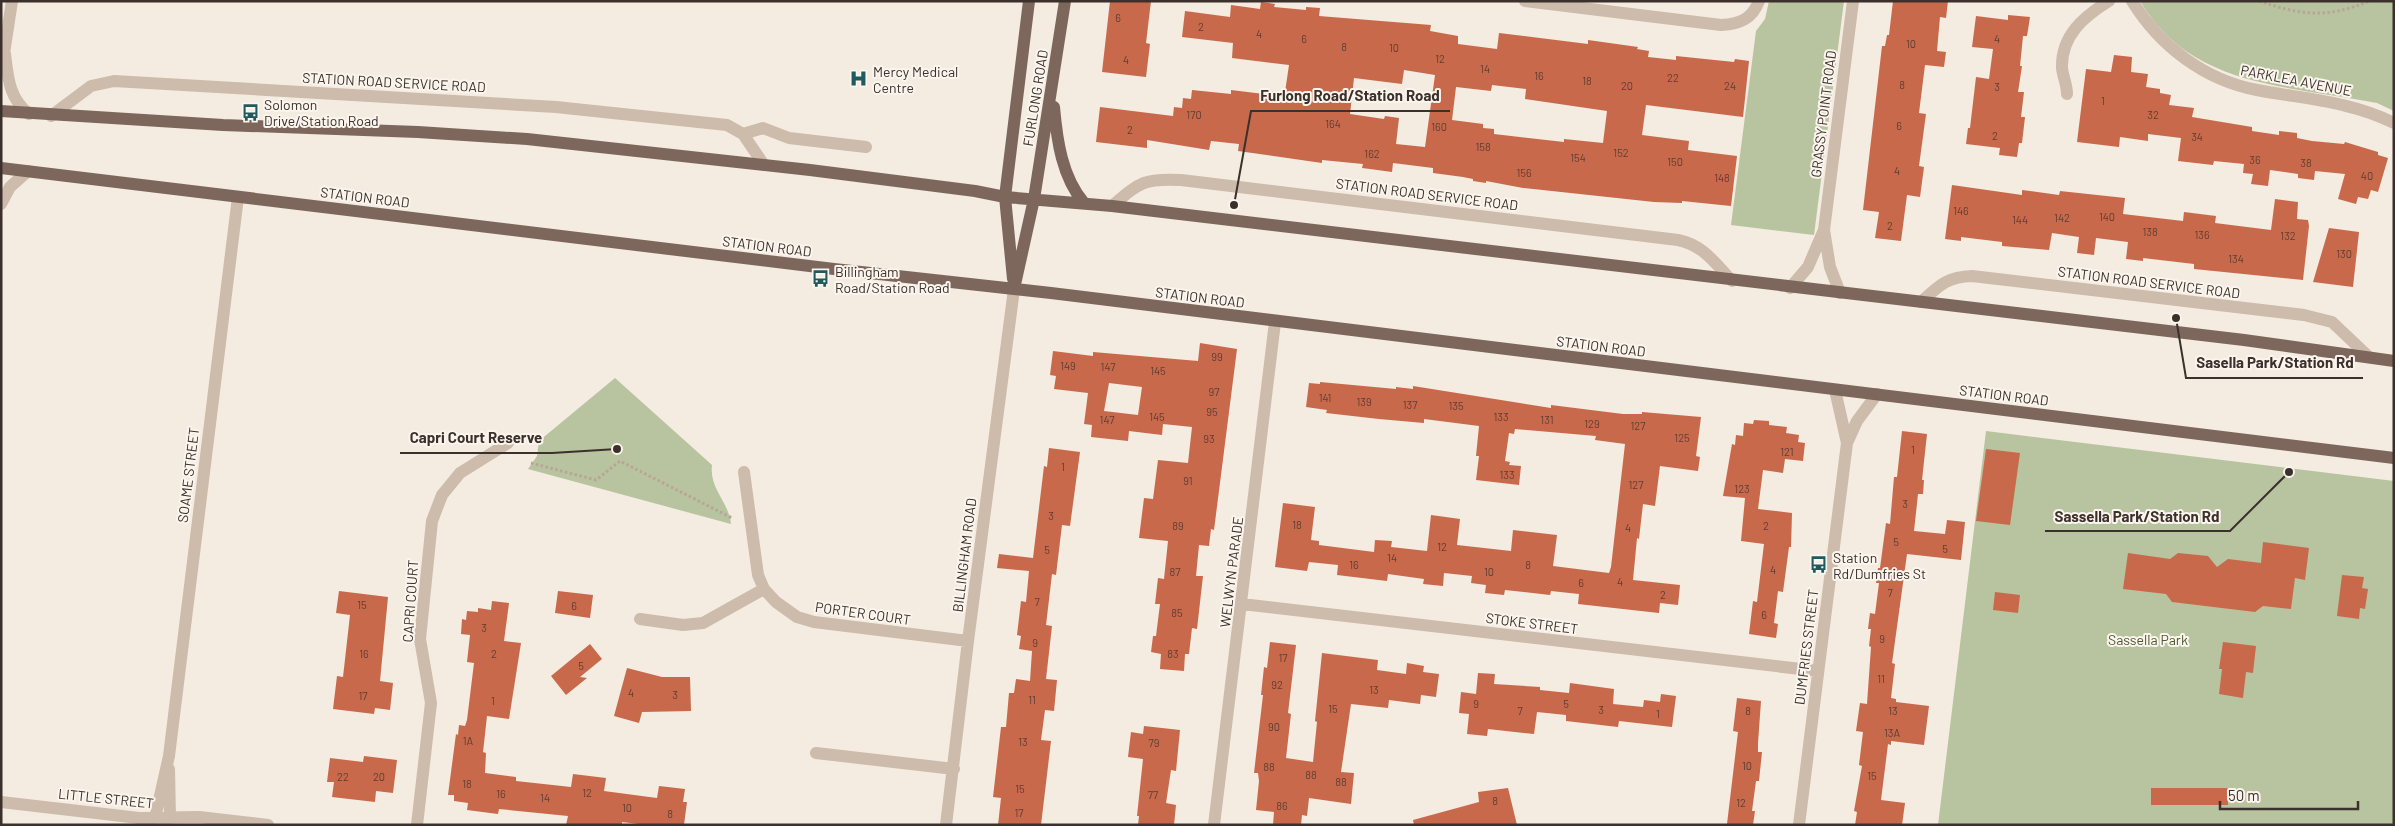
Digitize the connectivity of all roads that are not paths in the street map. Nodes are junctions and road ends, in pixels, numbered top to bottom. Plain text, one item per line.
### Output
1 (12, 1) edge
2 (1029, 1) edge
3 (1065, 1) edge
4 (1525, 1) edge
5 (1758, 1) edge
6 (1853, 1) edge
7 (2109, 1) edge
8 (2132, 1) edge
9 (3, 60) edge
10 (1053, 88) junction
11 (2067, 94) dead end
12 (1, 111) edge
13 (29, 114) junction
14 (51, 116) junction
15 (2394, 123) edge
16 (742, 134) junction
17 (866, 147) dead end
18 (764, 164) junction
19 (1, 168) edge
20 (28, 171) junction
21 (238, 197) junction
22 (1005, 197) junction
23 (1034, 199) junction
24 (1084, 203) junction
25 (1, 204) edge
26 (1112, 206) junction
27 (1824, 230) junction
28 (1732, 281) junction
29 (1790, 288) junction
30 (1014, 289) junction
31 (1840, 293) junction
32 (1921, 302) junction
33 (1276, 322) junction
34 (2369, 357) junction
35 (2394, 361) edge
36 (1835, 390) junction
37 (1877, 394) junction
38 (508, 443) dead end
39 (1847, 443) junction
40 (2394, 458) edge
41 (744, 472) dead end
42 (764, 589) junction
43 (1242, 604) junction
44 (640, 619) dead end
45 (968, 641) junction
46 (1818, 672) junction
47 (816, 753) dead end
48 (169, 756) junction
49 (954, 769) junction
50 (1, 802) edge
51 (155, 818) junction
52 (170, 818) junction
53 (268, 825) edge
54 (417, 825) edge
55 (946, 825) edge
56 (1214, 825) edge
57 (1799, 825) edge

1 - 9 street
2 - 22 main road, FURLONG ROAD
3 - 10 main road, FURLONG ROAD
4 - 5 street
6 - 27 street, GRASSY POINT ROAD
7 - 11 street
8 - 15 street, PARKLEA AVENUE
9 - 13 street
10 - 23 main road, FURLONG ROAD
10 - 24 main road
12 - 13 main road
13 - 14 main road
14 - 16 street, STATION ROAD SERVICE ROAD
14 - 18 main road
16 - 17 street
16 - 18 street, STATION ROAD SERVICE ROAD
18 - 22 main road
19 - 20 main road, STATION ROAD
20 - 21 main road, STATION ROAD
20 - 25 street
21 - 30 main road, STATION ROAD
21 - 48 street, SOAME STREET
22 - 23 main road
22 - 30 main road, FURLONG ROAD
23 - 24 main road
23 - 30 main road, FURLONG ROAD
24 - 26 main road
26 - 28 main road
26 - 28 street, STATION ROAD SERVICE ROAD
27 - 29 street, GRASSY POINT ROAD
27 - 31 street, GRASSY POINT ROAD
28 - 29 main road
29 - 31 main road
30 - 33 main road, STATION ROAD
30 - 45 street, BILLINGHAM ROAD
31 - 32 main road
32 - 34 main road
32 - 34 street, STATION ROAD SERVICE ROAD
33 - 36 main road, STATION ROAD
33 - 43 street, WELWYN PARADE
34 - 35 main road
36 - 37 main road, STATION ROAD
36 - 39 street, DUMFRIES STREET
37 - 39 street, DUMFRIES STREET
37 - 40 main road, STATION ROAD
38 - 54 street, CAPRI COURT
39 - 46 street, DUMFRIES STREET
41 - 42 street, PORTER COURT
42 - 44 street
42 - 45 street, PORTER COURT
43 - 46 street, STOKE STREET
43 - 56 street, WELWYN PARADE
45 - 49 street, BILLINGHAM ROAD
46 - 57 street, DUMFRIES STREET
47 - 49 street
48 - 51 street, SOAME STREET
48 - 52 street, SOAME STREET
49 - 55 street, BILLINGHAM ROAD
50 - 51 street, LITTLE STREET
51 - 52 street, LITTLE STREET
52 - 53 street, LITTLE STREET

